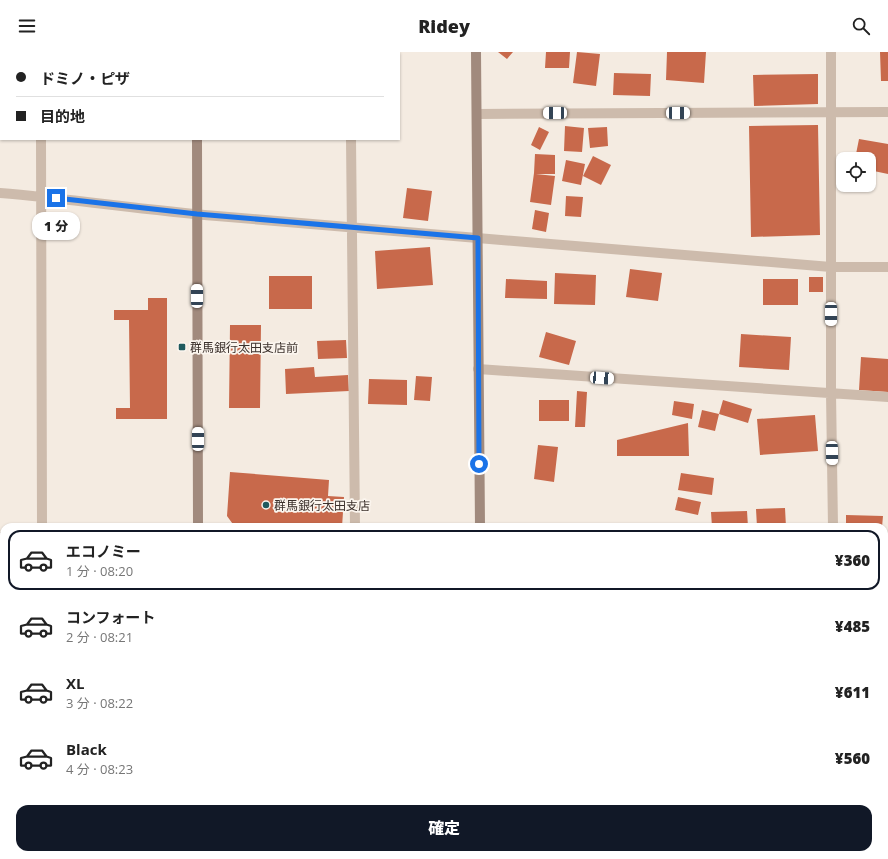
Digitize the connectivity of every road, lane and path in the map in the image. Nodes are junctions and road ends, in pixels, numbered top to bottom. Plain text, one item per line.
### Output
1 (476, 52) edge
2 (831, 52) edge
3 (831, 112) junction
4 (888, 112) edge
5 (476, 114) junction
6 (41, 140) edge
7 (197, 140) edge
8 (351, 140) edge
9 (0, 194) edge
10 (41, 197) junction
11 (197, 214) junction
12 (351, 228) junction
13 (478, 238) junction
14 (831, 267) junction
15 (888, 267) edge
16 (478, 370) junction
17 (831, 393) junction
18 (888, 396) edge
19 (42, 523) edge
20 (198, 523) edge
21 (355, 523) edge
22 (480, 523) edge
23 (833, 523) edge

1 - 5 street
2 - 3 street
3 - 4 street
3 - 5 street
3 - 14 street
5 - 13 street
6 - 10 street
7 - 11 street
8 - 12 street
9 - 10 street
10 - 11 street
10 - 19 street
11 - 12 street
11 - 20 street
12 - 13 street
12 - 21 street
13 - 14 street
13 - 16 street
14 - 15 street
14 - 17 street
16 - 17 street
16 - 22 street
17 - 18 street
17 - 23 street

